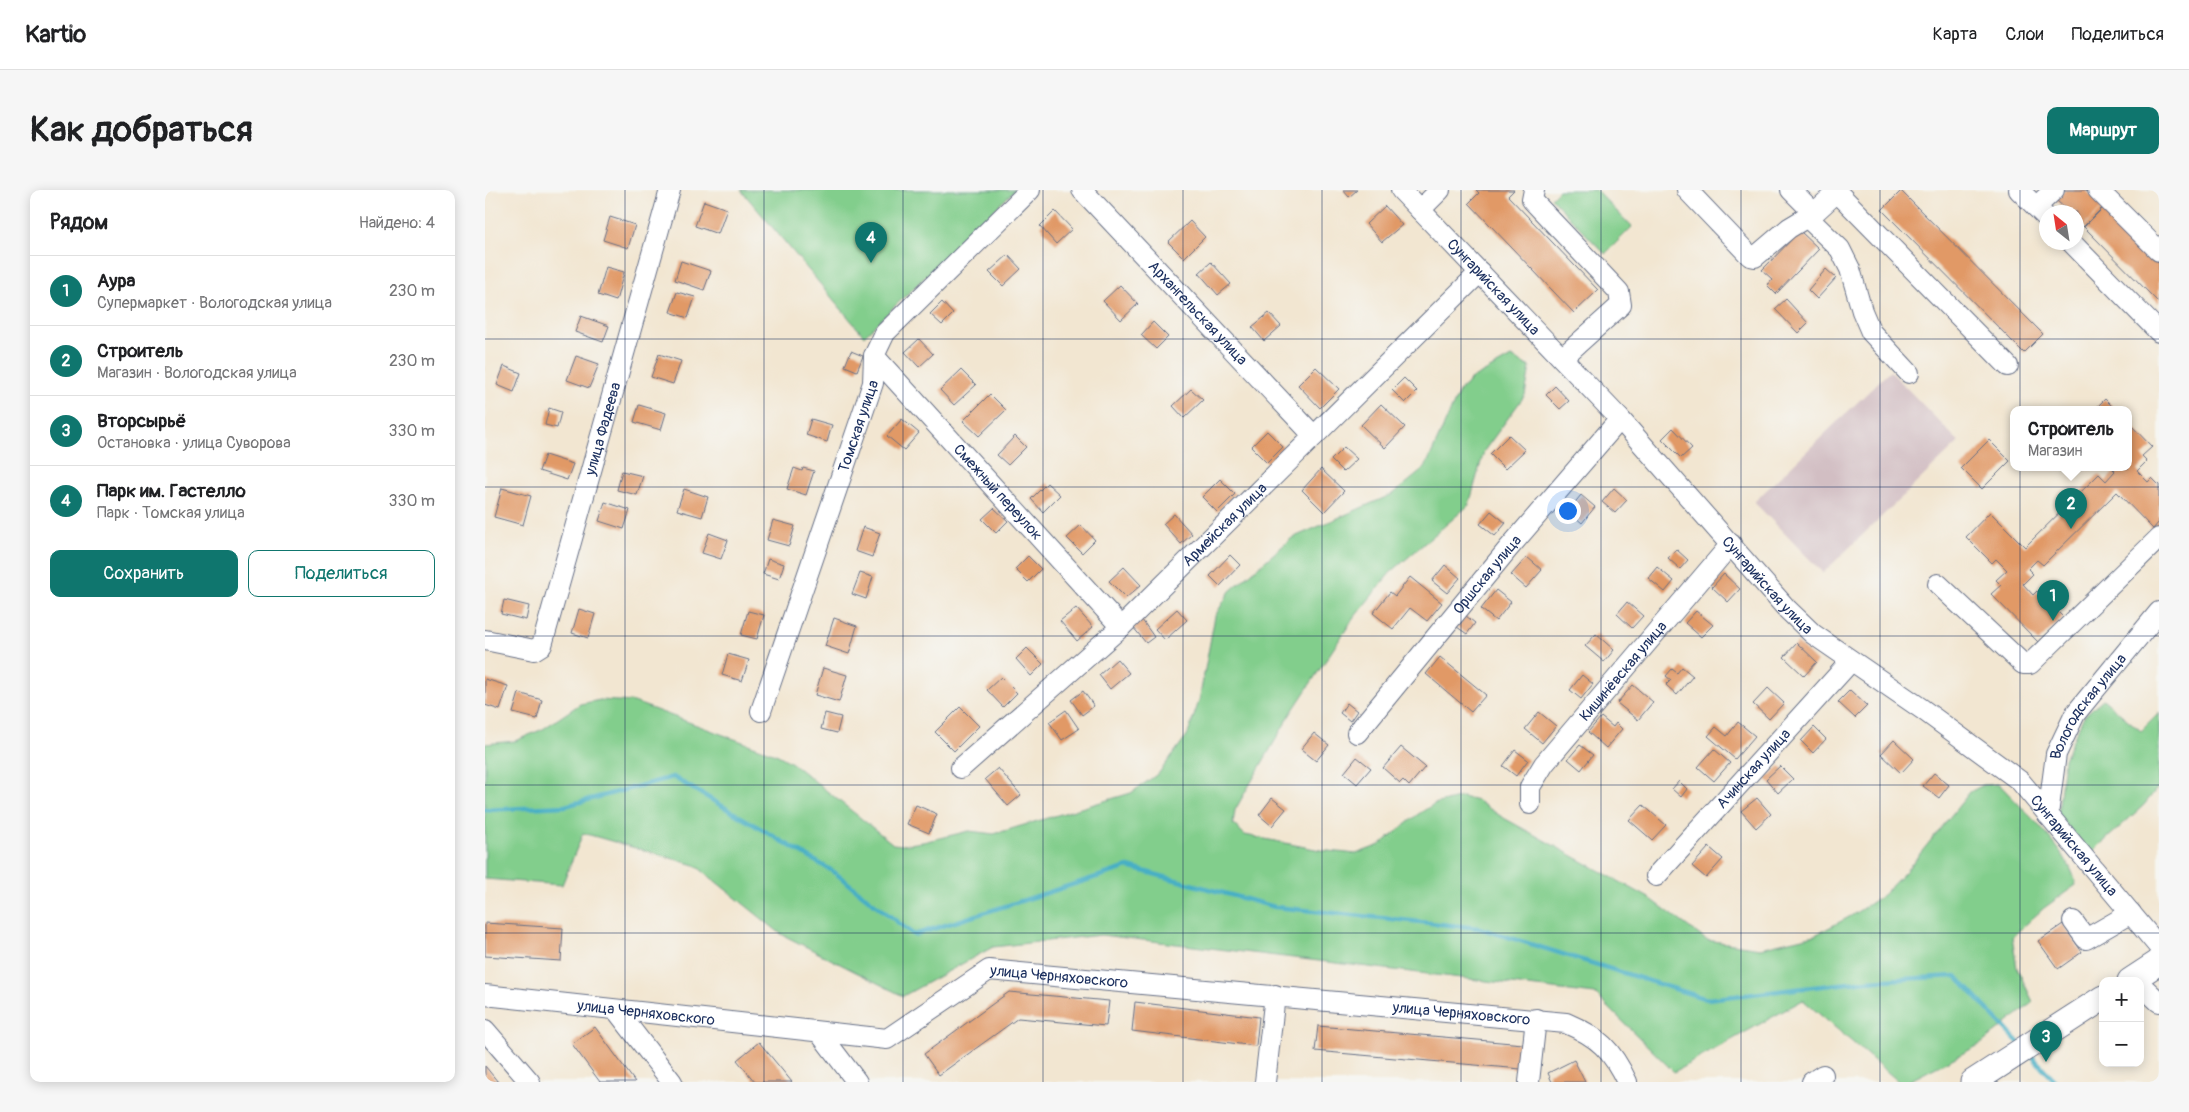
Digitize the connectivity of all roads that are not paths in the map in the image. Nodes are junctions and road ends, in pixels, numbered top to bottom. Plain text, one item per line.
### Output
1 (670, 190) edge
2 (1030, 190) edge
3 (1082, 190) edge
4 (1401, 190) edge
5 (1441, 190) edge
6 (1535, 190) edge
7 (1687, 190) edge
8 (1791, 190) edge
9 (2019, 190) edge
10 (2054, 190) edge
11 (2098, 190) edge
12 (1837, 191) edge
13 (2046, 205) edge
14 (1420, 210) junction
15 (2039, 211) edge
16 (1811, 215) junction
17 (2079, 250) edge
18 (2159, 251) edge
19 (1480, 272) junction
20 (2159, 332) edge
21 (874, 356) junction
22 (1562, 358) junction
23 (2008, 366) dead end
24 (1909, 373) dead end
25 (1619, 419) junction
26 (1314, 436) junction
27 (2159, 538) edge
28 (1731, 544) junction
29 (1938, 584) dead end
30 (2159, 612) edge
31 (1121, 627) junction
32 (485, 640) edge
33 (1851, 661) junction
34 (761, 711) dead end
35 (1357, 734) dead end
36 (961, 768) dead end
37 (1530, 804) dead end
38 (2048, 815) junction
39 (1656, 876) dead end
40 (2131, 913) junction
41 (2073, 921) dead end
42 (2159, 947) edge
43 (2159, 962) edge
44 (2140, 977) edge
45 (2144, 989) edge
46 (485, 995) edge
47 (1275, 995) junction
48 (2099, 1001) edge
49 (2159, 1002) edge
50 (617, 1011) junction
51 (1536, 1019) junction
52 (485, 1030) edge
53 (819, 1032) junction
54 (530, 1082) edge
55 (672, 1082) edge
56 (857, 1082) edge
57 (1265, 1082) edge
58 (1529, 1082) edge
59 (1627, 1082) edge
60 (1973, 1082) edge

1 - 32 street, улица Фадеева
2 - 21 street, Томская улица
3 - 26 street, Архангельская улица
4 - 14 street, Сунгарийская улица
5 - 14 street
6 - 22 street
7 - 16 street
8 - 16 street
9 - 15 street
10 - 13 street
11 - 18 street
12 - 16 street
12 - 23 street
14 - 19 street, Сунгарийская улица
16 - 24 street
17 - 20 street
19 - 22 street, Сунгарийская улица
19 - 26 street, Армейская улица
21 - 31 street, Смежный переулок
21 - 34 street, Томская улица
22 - 25 street, Сунгарийская улица
25 - 28 street, Сунгарийская улица
25 - 35 street, Оршская улица
26 - 31 street, Армейская улица
27 - 29 street
28 - 33 street, Сунгарийская улица
28 - 37 street, Кишинёвская улица
30 - 38 street, Вологодская улица
31 - 36 street, Армейская улица
33 - 38 street, Сунгарийская улица
33 - 39 street, Ачинская улица
38 - 40 street, Сунгарийская улица
40 - 41 street
40 - 42 street, Сунгарийская улица
43 - 44 main road
45 - 49 street
46 - 50 street, улица Черняховского
47 - 51 street, улица Черняховского
47 - 53 street, улица Черняховского
47 - 57 street
48 - 60 main road
50 - 53 street, улица Черняховского
50 - 55 street
51 - 58 street
51 - 59 street, улица Черняховского
52 - 54 street
53 - 56 street

